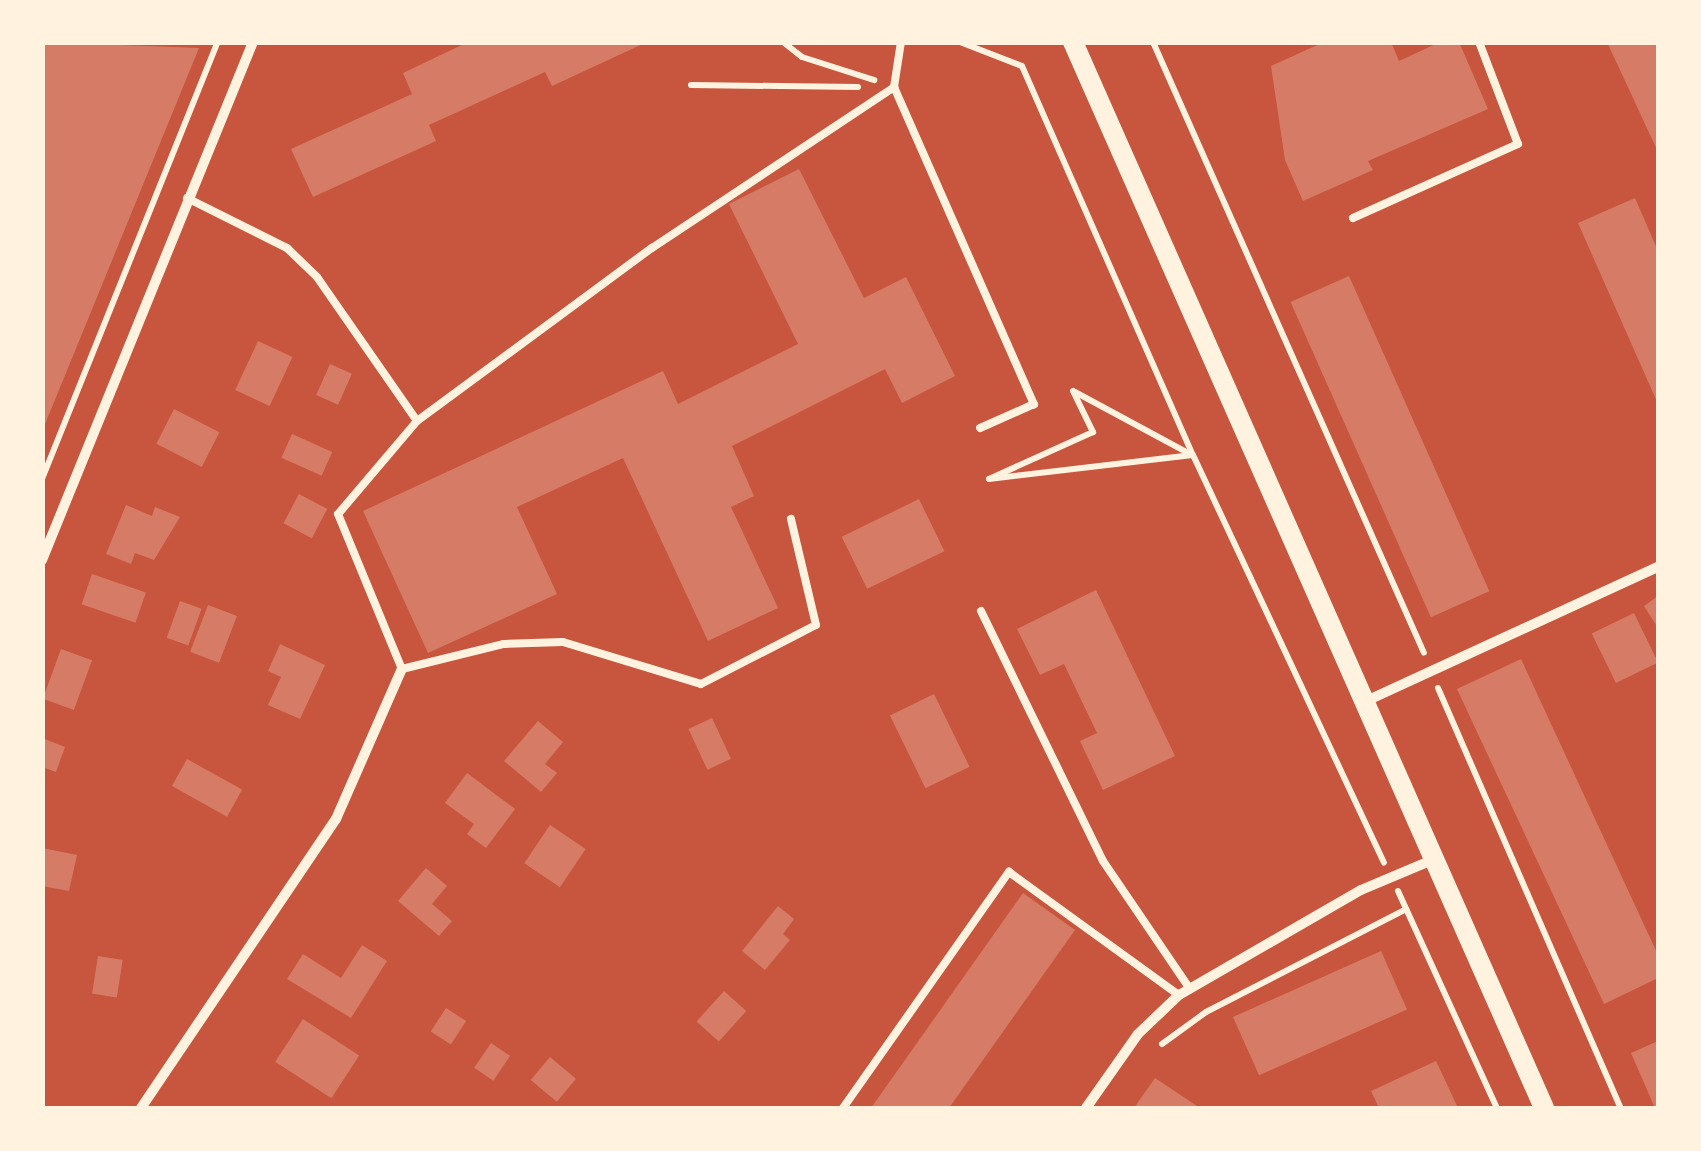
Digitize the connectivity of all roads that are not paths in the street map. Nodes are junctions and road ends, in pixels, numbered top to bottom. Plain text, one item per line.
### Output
1 (253, 42) edge
2 (901, 42) edge
3 (1074, 42) edge
4 (1479, 42) edge
5 (894, 87) junction
6 (187, 198) junction
7 (1353, 218) dead end
8 (417, 421) junction
9 (980, 428) dead end
10 (790, 519) dead end
11 (42, 560) edge
12 (1658, 567) edge
13 (981, 610) dead end
14 (402, 669) junction
15 (1363, 702) junction
16 (1432, 860) junction
17 (1185, 992) junction
18 (141, 1108) edge
19 (842, 1108) edge
20 (1086, 1108) edge
21 (1544, 1108) edge

1 - 6 street
2 - 5 lane
3 - 15 main road
4 - 7 lane
5 - 8 lane
5 - 9 lane
6 - 8 lane
6 - 11 street
8 - 14 lane
10 - 14 lane
12 - 15 street
13 - 17 lane
14 - 18 street
15 - 16 main road
16 - 17 street
16 - 21 main road
17 - 19 lane
17 - 20 street

